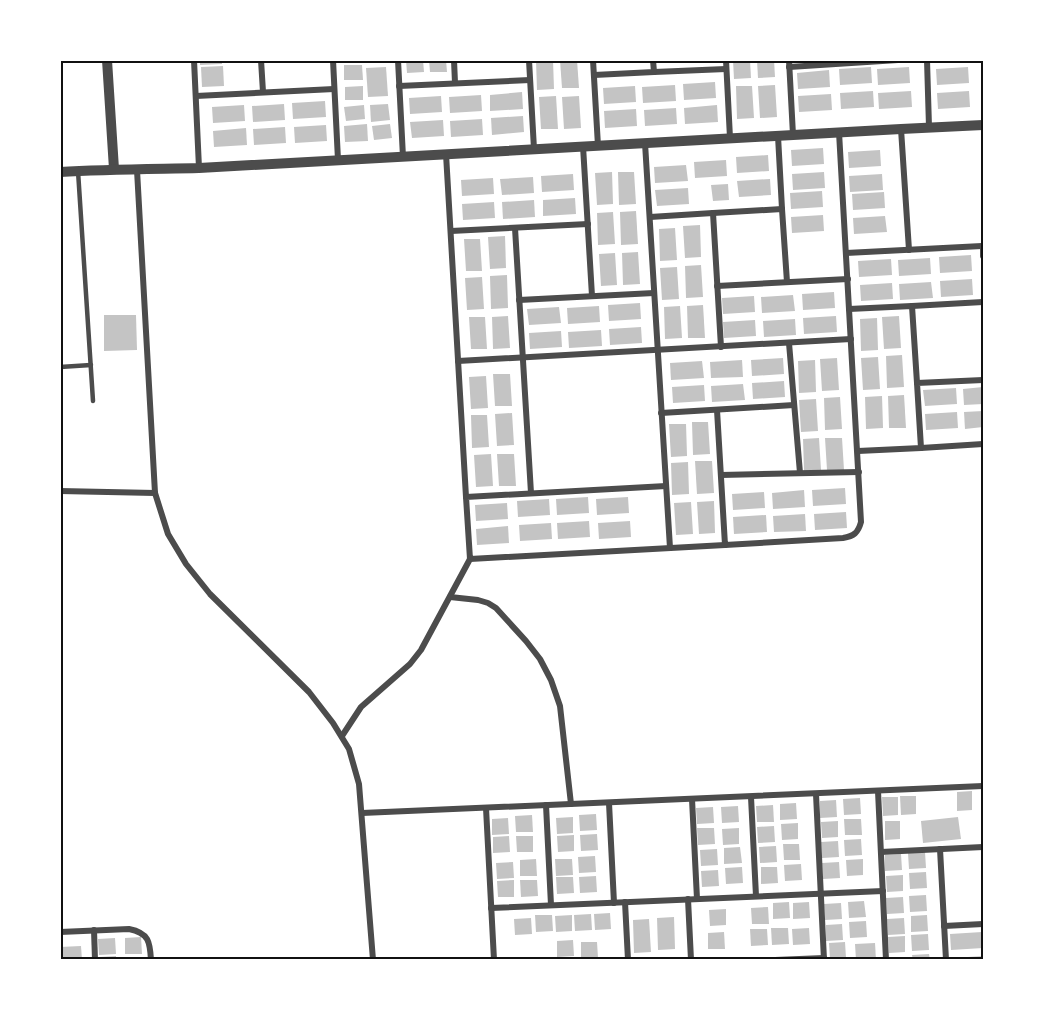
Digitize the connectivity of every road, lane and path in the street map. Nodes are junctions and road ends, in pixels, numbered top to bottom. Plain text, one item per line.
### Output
1 (107, 60) edge
2 (194, 60) edge
3 (261, 60) edge
4 (333, 60) edge
5 (398, 60) edge
6 (454, 60) edge
7 (529, 60) edge
8 (593, 60) edge
9 (653, 60) edge
10 (726, 60) edge
11 (898, 60) edge
12 (927, 60) edge
13 (789, 64) edge
14 (726, 69) junction
15 (654, 72) junction
16 (594, 75) junction
17 (530, 80) junction
18 (455, 83) junction
19 (399, 86) junction
20 (334, 89) junction
21 (263, 92) junction
22 (196, 96) junction
23 (983, 126) edge
24 (929, 127) junction
25 (901, 129) junction
26 (839, 132) junction
27 (793, 135) junction
28 (778, 136) junction
29 (730, 138) junction
30 (645, 143) junction
31 (598, 146) junction
32 (583, 147) junction
33 (534, 149) junction
34 (446, 154) junction
35 (403, 157) junction
36 (338, 160) junction
37 (199, 168) junction
38 (114, 169) junction
39 (137, 170) junction
40 (78, 171) junction
41 (60, 172) edge
42 (782, 210) junction
43 (713, 213) junction
44 (650, 217) junction
45 (588, 224) junction
46 (515, 228) junction
47 (450, 231) junction
48 (983, 246) edge
49 (909, 250) junction
50 (846, 253) junction
51 (983, 256) edge
52 (848, 279) junction
53 (787, 282) junction
54 (717, 286) junction
55 (654, 293) junction
56 (592, 296) junction
57 (519, 300) junction
58 (983, 302) edge
59 (912, 306) junction
60 (849, 309) junction
61 (851, 339) junction
62 (789, 343) junction
63 (721, 347) junction
64 (658, 350) junction
65 (523, 357) junction
66 (458, 361) junction
67 (91, 365) junction
68 (60, 367) edge
69 (983, 380) edge
70 (917, 384) junction
71 (93, 401) dead end
72 (794, 405) junction
73 (717, 410) junction
74 (661, 413) junction
75 (983, 444) edge
76 (921, 448) junction
77 (858, 451) junction
78 (859, 472) junction
79 (800, 473) junction
80 (721, 475) junction
81 (666, 486) junction
82 (60, 491) edge
83 (155, 493) junction
84 (531, 493) junction
85 (466, 497) junction
86 (725, 544) junction
87 (670, 548) junction
88 (470, 559) junction
89 (450, 597) junction
90 (342, 736) junction
91 (983, 786) edge
92 (878, 791) junction
93 (816, 794) junction
94 (751, 797) junction
95 (692, 799) junction
96 (609, 803) junction
97 (571, 804) junction
98 (546, 806) junction
99 (486, 808) junction
100 (362, 813) junction
101 (983, 847) edge
102 (940, 849) junction
103 (881, 852) junction
104 (883, 891) junction
105 (821, 894) junction
106 (756, 896) junction
107 (688, 899) junction
108 (697, 899) junction
109 (625, 902) junction
110 (614, 903) junction
111 (551, 905) junction
112 (491, 908) junction
113 (983, 924) edge
114 (944, 926) junction
115 (94, 930) junction
116 (60, 932) edge
117 (824, 959) edge
118 (95, 960) edge
119 (151, 960) edge
120 (373, 960) edge
121 (494, 960) edge
122 (628, 960) edge
123 (691, 960) edge
124 (776, 960) edge
125 (886, 960) edge
126 (946, 960) edge

1 - 38 street
2 - 22 street
3 - 21 street
4 - 20 street
5 - 19 street
6 - 18 street
7 - 17 street
8 - 16 street
9 - 15 street
10 - 14 street
11 - 13 street
12 - 24 street
13 - 27 street
14 - 15 street
14 - 29 street
15 - 16 street
16 - 31 street
17 - 18 street
17 - 33 street
18 - 19 street
19 - 35 street
20 - 21 street
20 - 36 street
21 - 22 street
22 - 37 street
23 - 24 street
24 - 25 street
25 - 26 street
25 - 49 street
26 - 27 street
26 - 50 street
27 - 28 street
28 - 29 street
28 - 42 street
29 - 30 street
30 - 31 street
30 - 44 street
31 - 32 street
32 - 33 street
32 - 45 street
33 - 34 street
34 - 35 street
34 - 47 street
35 - 36 street
36 - 37 street
37 - 39 street
38 - 39 street
38 - 40 street
39 - 83 street
40 - 41 street
40 - 67 lane
42 - 43 street
42 - 53 street
43 - 44 street
43 - 54 street
44 - 55 street
45 - 46 street
45 - 56 street
46 - 47 street
46 - 57 street
47 - 66 street
48 - 49 street
48 - 51 street
49 - 50 street
50 - 52 street
52 - 53 street
52 - 60 street
53 - 54 street
54 - 63 street
55 - 56 street
55 - 64 street
56 - 57 street
57 - 65 street
58 - 59 street
59 - 60 street
59 - 70 street
60 - 61 street
61 - 62 street
61 - 77 street
62 - 63 street
62 - 72 street
63 - 64 street
64 - 65 street
64 - 74 street
65 - 66 street
65 - 84 street
66 - 85 street
67 - 68 lane
67 - 71 lane
69 - 70 street
70 - 76 street
72 - 73 street
72 - 79 street
73 - 74 street
73 - 80 street
74 - 81 street
75 - 76 street
76 - 77 street
77 - 78 street
78 - 79 street
78 - 86 street
79 - 80 street
80 - 86 street
81 - 84 street
81 - 87 street
82 - 83 street
83 - 90 street
84 - 85 street
85 - 88 street
86 - 87 street
87 - 88 street
88 - 89 street
89 - 90 street
89 - 97 street
90 - 100 street
91 - 92 street
92 - 93 street
92 - 103 street
93 - 94 street
93 - 105 street
94 - 95 street
94 - 106 street
95 - 96 street
95 - 108 street
96 - 97 street
96 - 110 street
97 - 98 street
98 - 99 street
98 - 111 street
99 - 100 street
99 - 112 street
100 - 120 street
101 - 102 street
102 - 103 street
102 - 114 street
103 - 104 street
104 - 105 street
104 - 125 street
105 - 106 street
105 - 117 street
106 - 108 street
107 - 108 street
107 - 109 street
107 - 123 street
109 - 110 street
109 - 122 street
110 - 111 street
111 - 112 street
112 - 121 street
113 - 114 street
114 - 126 street
115 - 116 street
115 - 118 street
115 - 119 street
117 - 124 street

